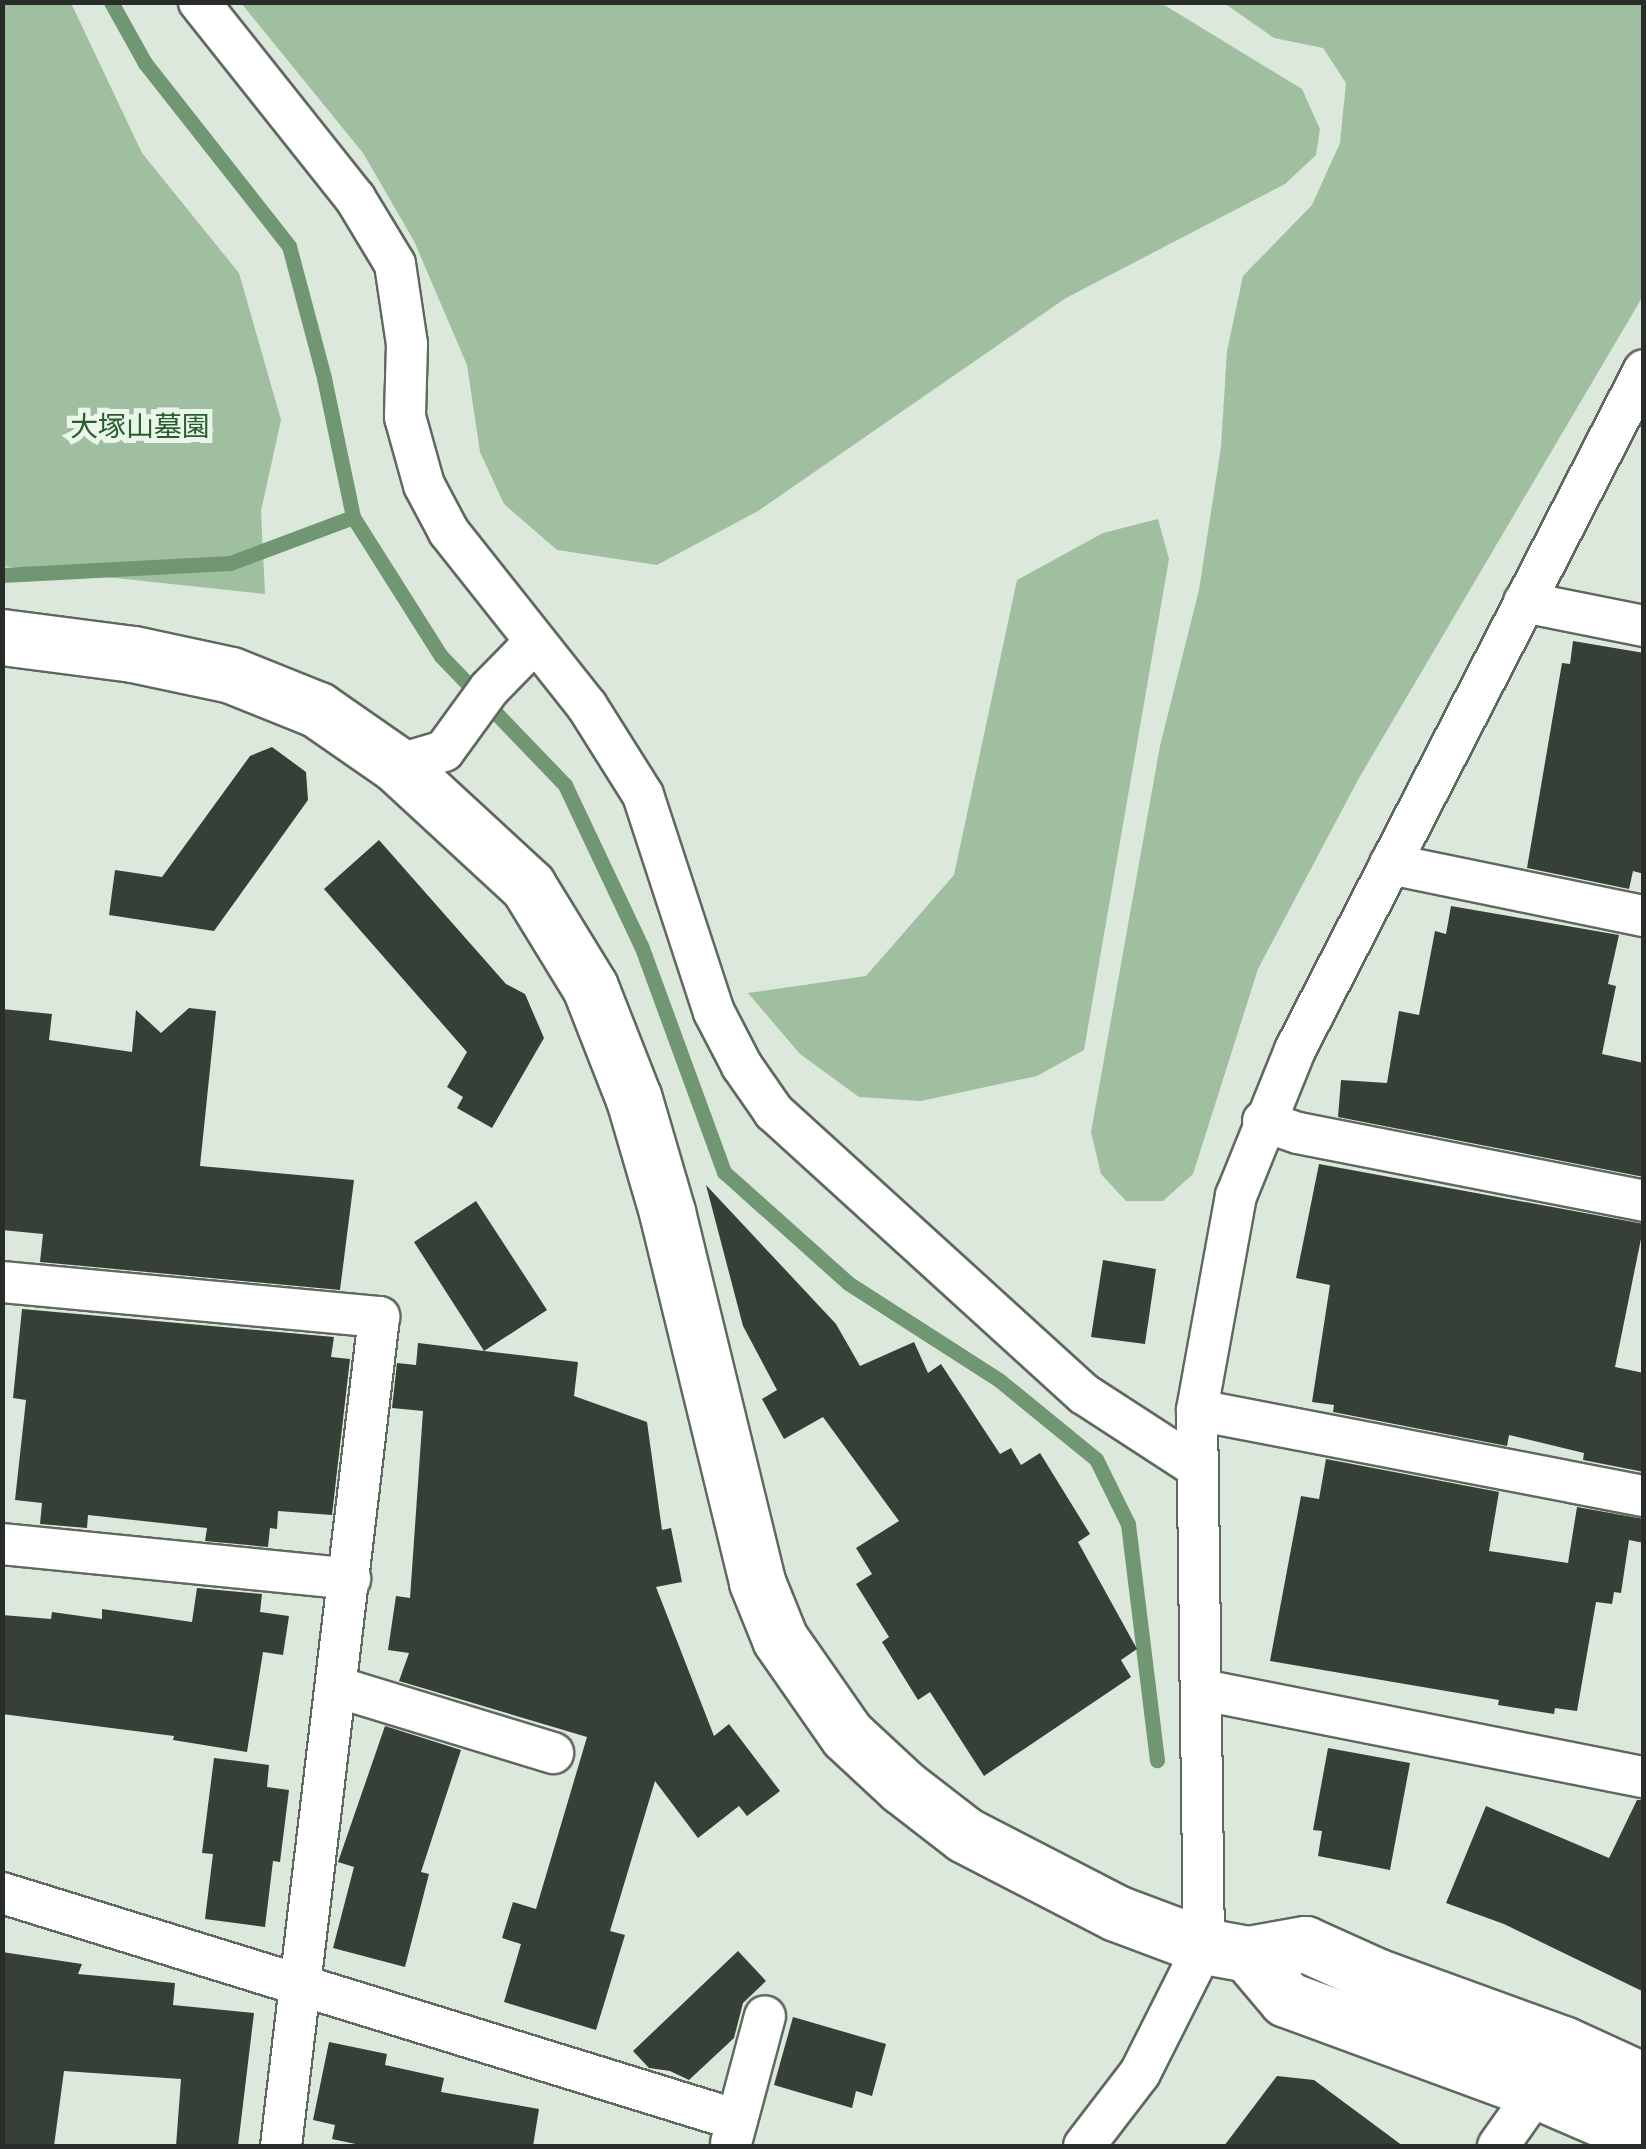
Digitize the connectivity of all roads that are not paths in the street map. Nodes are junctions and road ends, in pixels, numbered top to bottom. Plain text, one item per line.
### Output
1 (199, 2) edge
2 (1644, 370) edge
3 (1524, 602) junction
4 (1644, 626) edge
5 (2, 638) edge
6 (534, 643) junction
7 (420, 758) junction
8 (1390, 864) junction
9 (1644, 916) edge
10 (1263, 1121) junction
11 (1644, 1201) edge
12 (2, 1282) edge
13 (1197, 1410) junction
14 (1195, 1466) junction
15 (1644, 1496) edge
16 (2, 1544) edge
17 (350, 1579) junction
18 (337, 1688) junction
19 (1203, 1690) junction
20 (553, 1753) dead end
21 (1644, 1777) edge
22 (2, 1893) edge
23 (1226, 1950) junction
24 (299, 1981) junction
25 (765, 2016) dead end
26 (1644, 2081) edge
27 (1536, 2091) junction
28 (733, 2133) edge
29 (1644, 2137) edge
30 (280, 2146) edge
31 (1084, 2146) edge
32 (1498, 2146) edge

1 - 6 street
2 - 3 street
3 - 4 street
3 - 8 street
5 - 7 street
6 - 7 street
6 - 14 street
7 - 23 street
8 - 9 street
8 - 10 street
10 - 11 street
10 - 13 street
12 - 17 street
13 - 14 street
13 - 15 street
14 - 19 street
16 - 17 street
17 - 18 street
18 - 20 street
18 - 24 street
19 - 21 street
19 - 23 street
22 - 24 street
23 - 26 street
23 - 27 street
23 - 31 street
24 - 28 street
24 - 30 street
25 - 28 street
27 - 29 street
27 - 32 street

